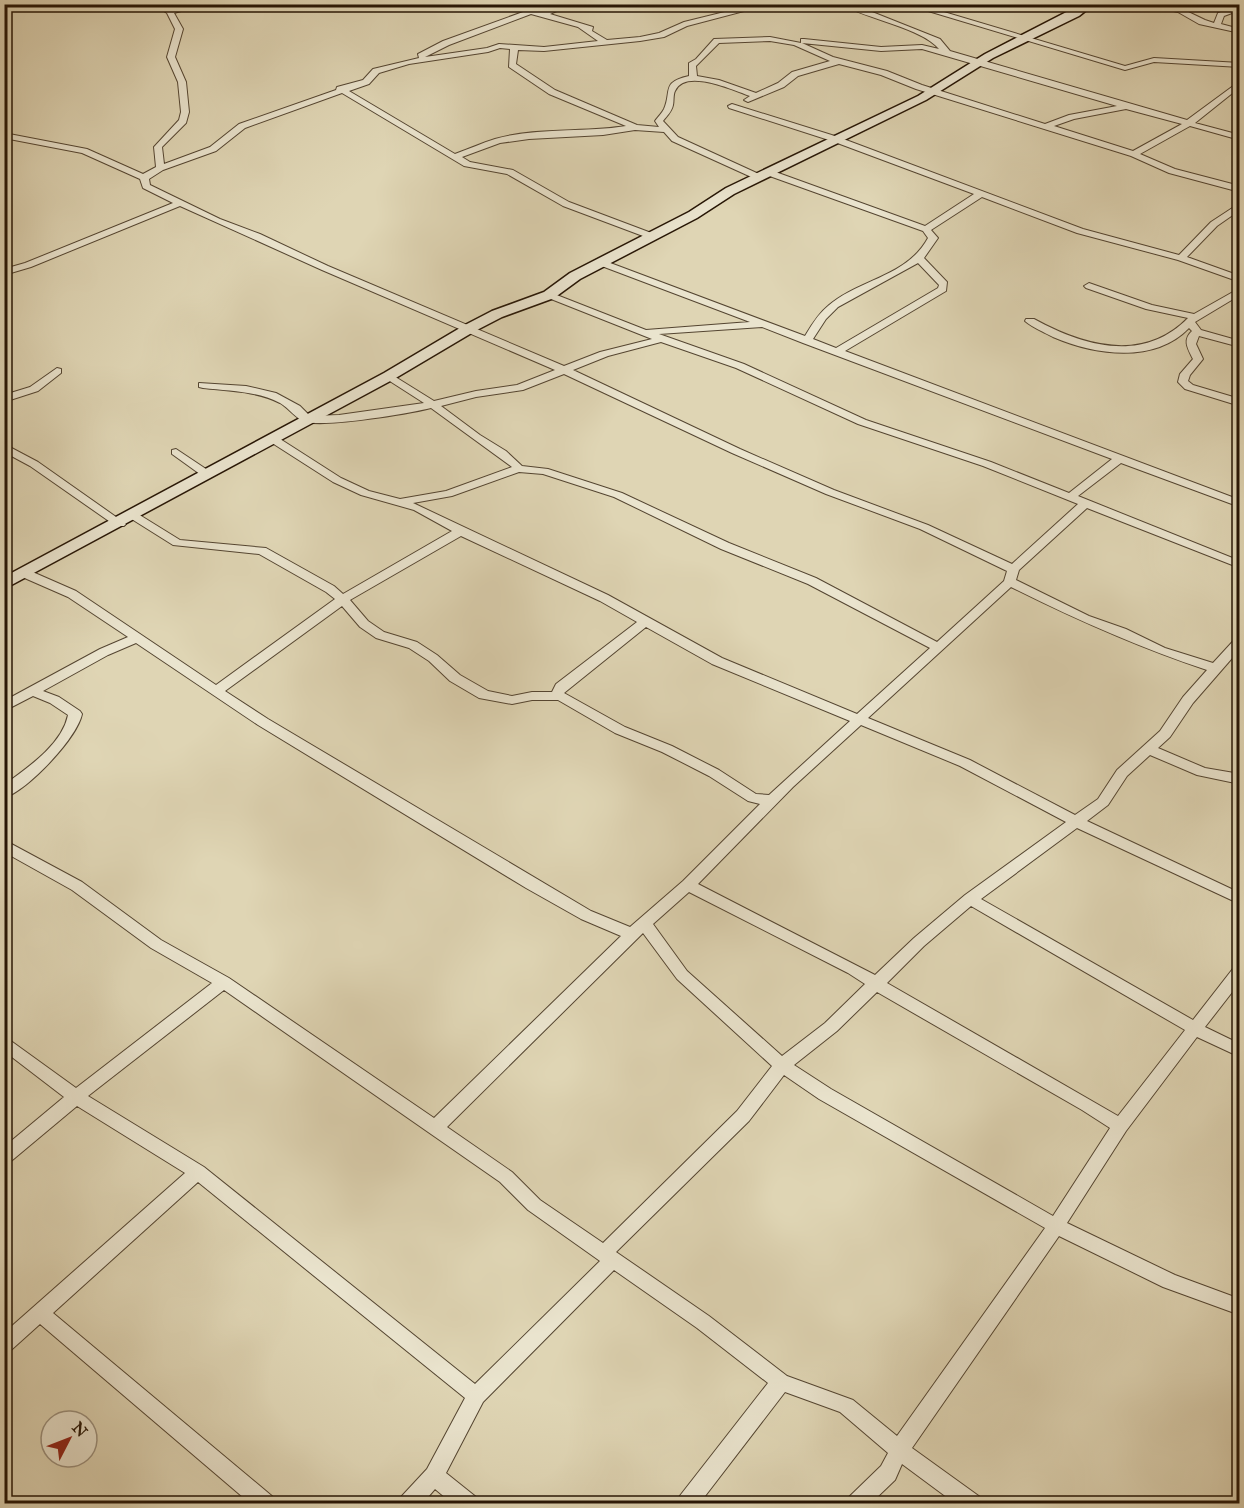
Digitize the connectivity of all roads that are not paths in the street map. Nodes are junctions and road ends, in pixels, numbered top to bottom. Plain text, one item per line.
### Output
1 (156, 4) edge
2 (202, 4) edge
3 (502, 4) edge
4 (569, 4) edge
5 (768, 4) edge
6 (844, 4) edge
7 (908, 4) edge
8 (1089, 4) edge
9 (1144, 4) edge
10 (1239, 7) edge
11 (170, 12) junction
12 (530, 12) junction
13 (544, 14) junction
14 (716, 24) junction
15 (1216, 26) junction
16 (1239, 31) edge
17 (1022, 38) junction
18 (722, 40) junction
19 (605, 42) junction
20 (796, 43) junction
21 (514, 48) junction
22 (947, 53) junction
23 (839, 61) junction
24 (408, 62) junction
25 (977, 63) junction
26 (1239, 65) edge
27 (693, 76) junction
28 (1239, 83) edge
29 (340, 89) junction
30 (932, 91) junction
31 (756, 96) junction
32 (1128, 106) junction
33 (1188, 124) junction
34 (634, 127) junction
35 (1044, 127) junction
36 (669, 130) junction
37 (4, 135) edge
38 (1239, 138) edge
39 (835, 139) junction
40 (1134, 154) junction
41 (454, 157) junction
42 (160, 168) junction
43 (762, 174) junction
44 (144, 178) junction
45 (1239, 189) edge
46 (982, 193) junction
47 (180, 203) junction
48 (1239, 207) edge
49 (1227, 214) junction
50 (1239, 218) edge
51 (926, 229) junction
52 (651, 236) junction
53 (918, 258) junction
54 (1181, 258) junction
55 (602, 263) junction
56 (4, 272) edge
57 (1239, 279) edge
58 (1089, 286) dead end
59 (1239, 291) edge
60 (549, 295) junction
61 (1193, 320) junction
62 (1030, 321) dead end
63 (766, 324) junction
64 (470, 328) junction
65 (647, 332) junction
66 (1197, 332) junction
67 (663, 339) junction
68 (807, 341) junction
69 (1239, 344) edge
70 (837, 352) junction
71 (564, 370) junction
72 (57, 371) dead end
73 (389, 376) junction
74 (203, 385) dead end
75 (4, 399) edge
76 (1239, 403) edge
77 (436, 405) junction
78 (307, 419) junction
79 (273, 439) junction
80 (4, 447) edge
81 (176, 452) dead end
82 (1119, 459) junction
83 (519, 469) junction
84 (208, 475) junction
85 (1069, 498) junction
86 (403, 501) junction
87 (1239, 504) edge
88 (1084, 505) junction
89 (134, 516) junction
90 (120, 524) junction
91 (461, 531) junction
92 (1239, 565) edge
93 (24, 573) junction
94 (1011, 575) junction
95 (4, 584) edge
96 (342, 600) junction
97 (646, 621) junction
98 (137, 638) junction
99 (1239, 641) edge
100 (938, 647) junction
101 (1215, 668) junction
102 (216, 691) junction
103 (32, 692) junction
104 (560, 696) junction
105 (4, 707) edge
106 (860, 720) junction
107 (1150, 750) junction
108 (1239, 779) edge
109 (4, 793) edge
110 (772, 800) junction
111 (1075, 821) junction
112 (4, 845) edge
113 (688, 885) junction
114 (970, 899) junction
115 (1239, 899) edge
116 (638, 929) junction
117 (1239, 970) edge
118 (224, 982) junction
119 (877, 984) junction
120 (1195, 1029) junction
121 (4, 1042) edge
122 (1239, 1051) edge
123 (782, 1065) junction
124 (76, 1097) junction
125 (1120, 1126) junction
126 (435, 1128) junction
127 (4, 1157) edge
128 (198, 1172) junction
129 (1056, 1226) junction
130 (608, 1257) junction
131 (1239, 1307) edge
132 (40, 1314) junction
133 (4, 1345) edge
134 (781, 1382) junction
135 (476, 1396) junction
136 (899, 1450) junction
137 (434, 1476) junction
138 (266, 1503) edge
139 (408, 1503) edge
140 (469, 1503) edge
141 (686, 1503) edge
142 (856, 1503) edge
143 (973, 1503) edge

1 - 11 street
2 - 11 street
3 - 12 street
4 - 13 street
5 - 14 street
6 - 22 street
7 - 17 street
8 - 17 street
9 - 15 street
10 - 15 street
11 - 42 street
12 - 13 street
12 - 24 street
13 - 19 street
14 - 18 street
14 - 19 street
15 - 16 street
17 - 25 street
17 - 26 street
18 - 20 street
18 - 27 street
19 - 21 street
20 - 22 street
20 - 23 street
21 - 24 street
21 - 34 street
22 - 25 street
23 - 30 street
23 - 31 street
24 - 29 street
25 - 30 street
25 - 32 street
27 - 31 street
27 - 36 street
28 - 33 street
29 - 41 street
29 - 42 street
30 - 35 street
30 - 39 street
31 - 39 street
32 - 33 street
32 - 35 street
33 - 38 street
33 - 40 street
34 - 36 street
34 - 41 street
35 - 40 street
36 - 43 street
37 - 44 street
39 - 43 street
39 - 46 street
40 - 45 street
41 - 52 street
42 - 44 street
43 - 51 street
43 - 52 street
44 - 47 street
46 - 51 street
46 - 54 street
47 - 56 street
47 - 64 street
48 - 49 street
49 - 50 street
49 - 54 street
51 - 53 street
52 - 55 street
53 - 68 street
53 - 70 street
54 - 57 street
55 - 60 street
55 - 63 street
58 - 61 street
59 - 61 street
60 - 64 street
60 - 65 street
61 - 62 street
61 - 66 street
63 - 65 street
63 - 68 street
64 - 71 street
64 - 73 street
65 - 67 street
66 - 69 street
66 - 76 street
67 - 71 street
67 - 85 street
68 - 70 street
70 - 82 street
71 - 77 street
71 - 94 street
72 - 75 street
73 - 77 street
73 - 78 street
74 - 78 street
77 - 78 street
77 - 83 street
78 - 79 street
79 - 84 street
79 - 86 street
80 - 90 street
81 - 84 street
82 - 85 street
82 - 87 street
83 - 86 street
83 - 100 street
84 - 89 street
85 - 88 street
86 - 91 street
88 - 92 street
88 - 94 street
89 - 90 street
89 - 96 street
90 - 93 street
91 - 96 street
91 - 97 street
93 - 95 street
93 - 98 street
94 - 100 street
94 - 101 street
96 - 102 street
96 - 104 street
97 - 104 street
97 - 106 street
98 - 102 street
98 - 103 street
99 - 101 street
100 - 106 street
101 - 107 street
102 - 116 street
103 - 105 street
103 - 109 street
104 - 110 street
106 - 110 street
106 - 111 street
107 - 108 street
107 - 111 street
110 - 113 street
111 - 114 street
111 - 115 street
112 - 118 street
113 - 116 street
113 - 119 street
114 - 119 street
114 - 120 street
116 - 123 street
116 - 126 street
117 - 120 street
118 - 124 street
118 - 126 street
119 - 123 street
119 - 125 street
120 - 122 street
120 - 125 street
121 - 124 street
123 - 129 street
123 - 130 street
124 - 127 street
124 - 128 street
125 - 129 street
126 - 130 street
128 - 132 street
128 - 135 street
129 - 131 street
129 - 136 street
130 - 134 street
130 - 135 street
132 - 133 street
132 - 138 street
134 - 136 street
134 - 141 street
135 - 137 street
136 - 142 street
136 - 143 street
137 - 139 street
137 - 140 street

